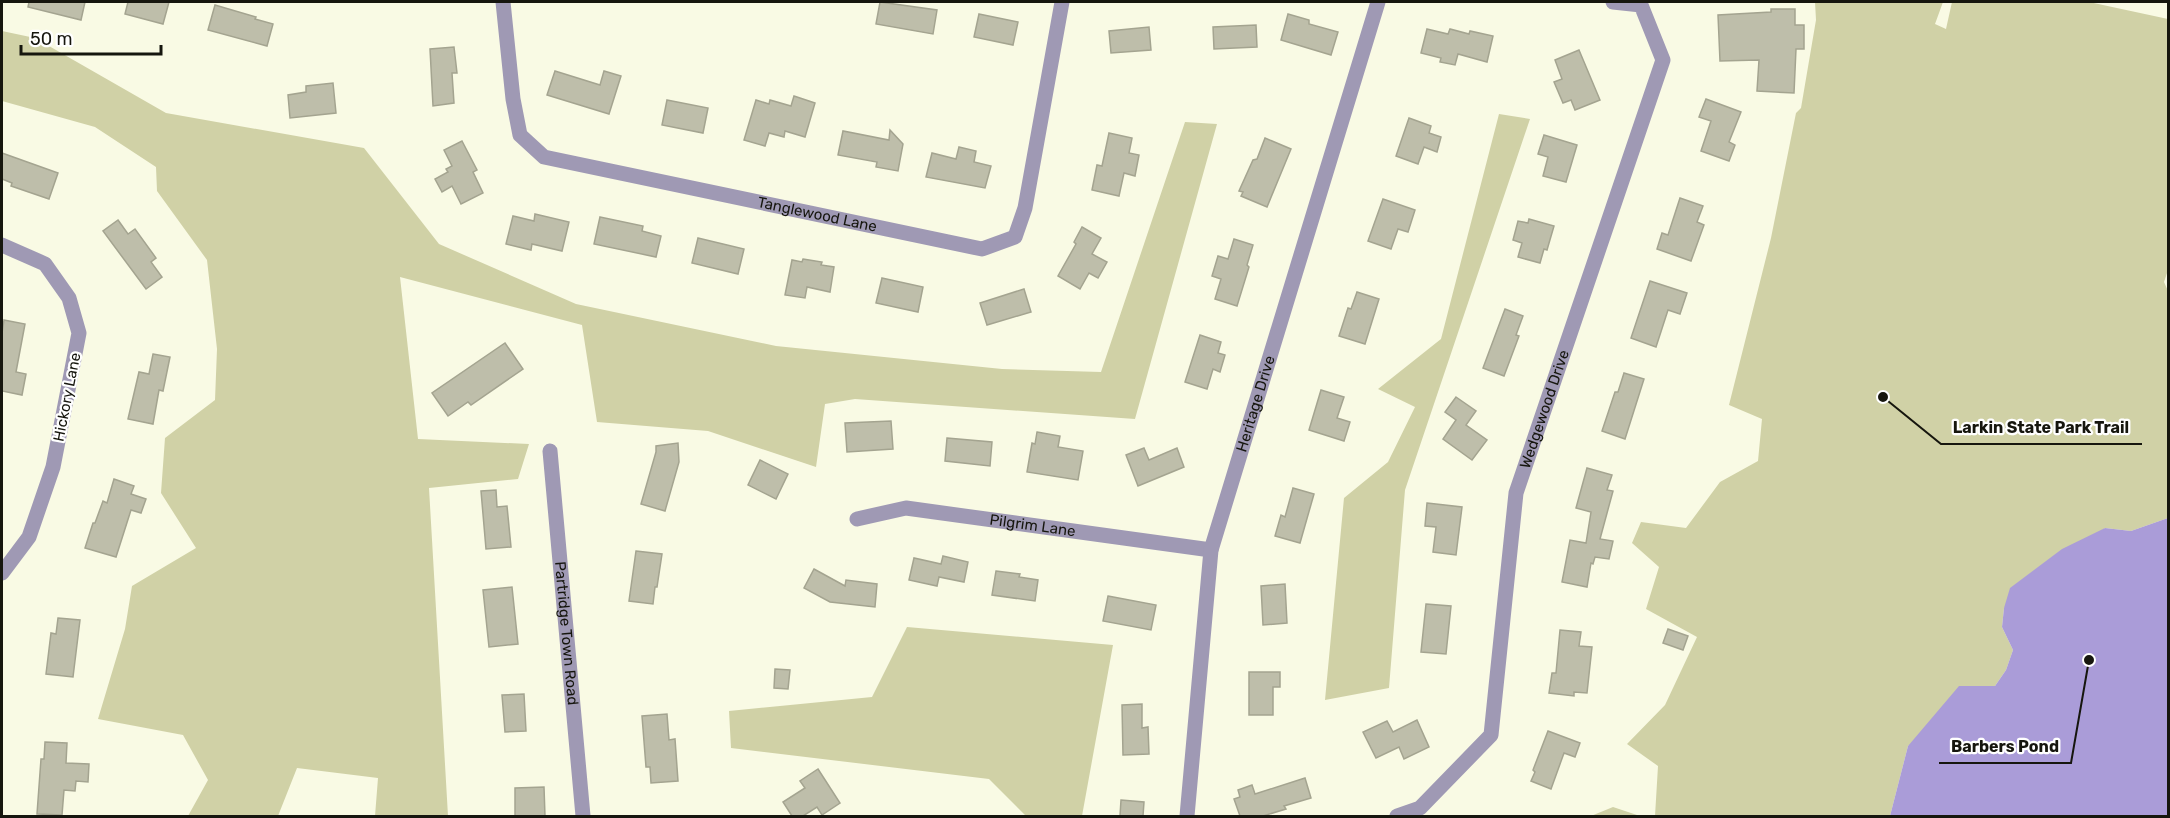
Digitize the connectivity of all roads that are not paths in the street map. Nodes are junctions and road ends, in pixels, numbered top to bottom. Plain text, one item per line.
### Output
1 (503, 2) edge
2 (1062, 2) edge
3 (1378, 2) edge
4 (1613, 2) edge
5 (2, 245) edge
6 (550, 451) dead end
7 (857, 519) dead end
8 (1211, 550) junction
9 (2, 573) edge
10 (583, 816) edge
11 (1187, 816) edge
12 (1397, 816) edge

1 - 2 street, Tanglewood Lane
3 - 8 street, Heritage Drive
4 - 12 street, Wedgewood Drive
5 - 9 street, Hickory Lane
6 - 10 street, Partridge Town Road
7 - 8 street, Pilgrim Lane
8 - 11 street, Heritage Drive

